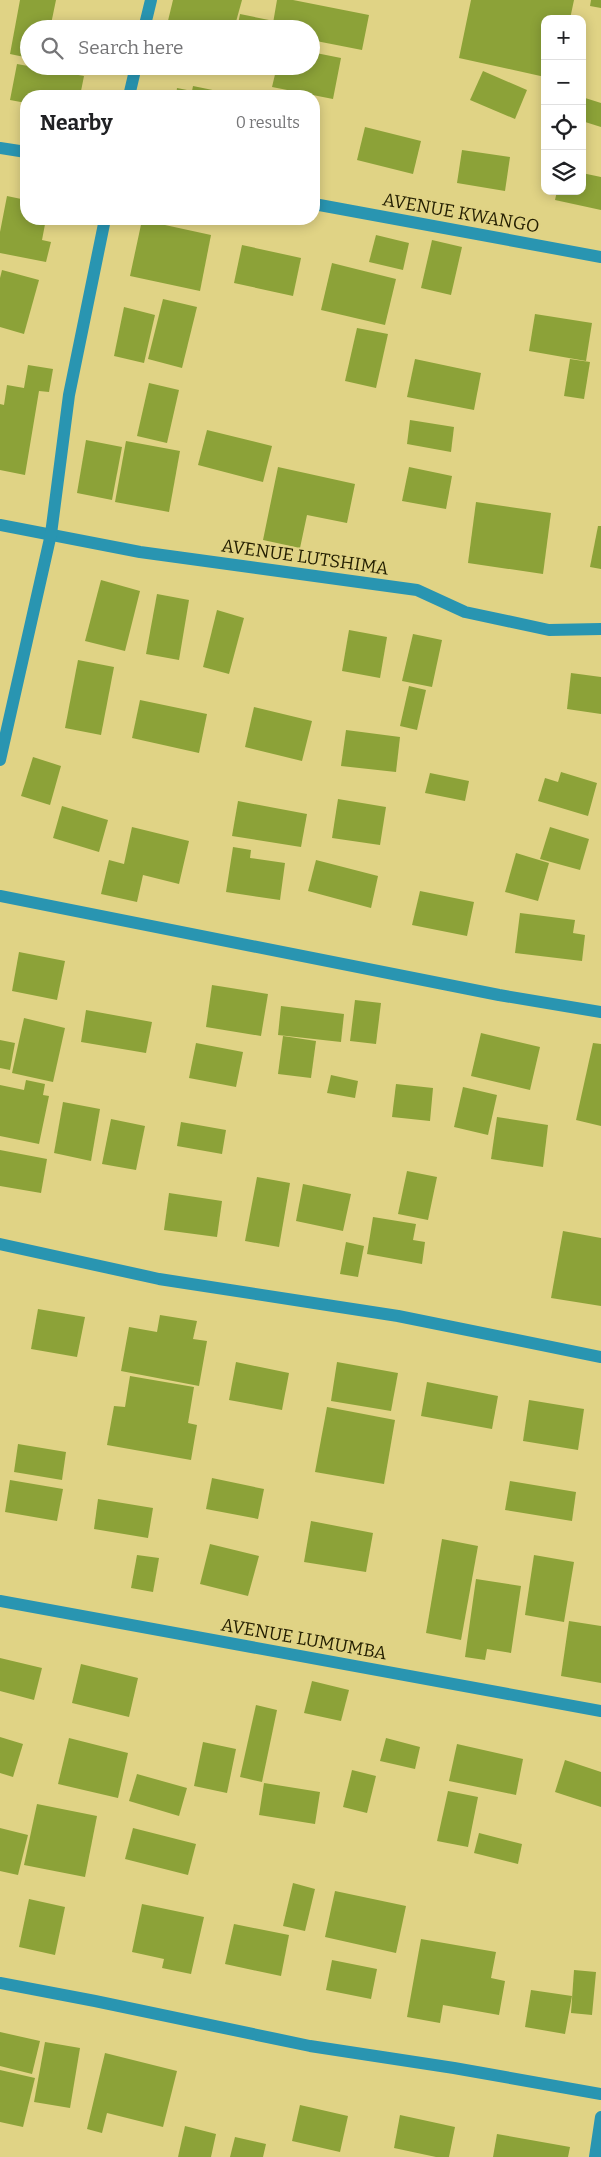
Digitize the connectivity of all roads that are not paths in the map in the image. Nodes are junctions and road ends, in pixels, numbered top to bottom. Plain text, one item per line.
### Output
1 (151, 0) edge
2 (146, 20) edge
3 (134, 75) edge
4 (130, 90) edge
5 (0, 148) edge
6 (20, 151) edge
7 (320, 205) edge
8 (104, 225) edge
9 (601, 257) edge
10 (0, 525) edge
11 (51, 534) junction
12 (601, 629) edge
13 (0, 760) edge
14 (0, 896) edge
15 (601, 1012) edge
16 (0, 1244) edge
17 (601, 1358) edge
18 (0, 1601) edge
19 (601, 1711) edge
20 (0, 1983) edge
21 (601, 2094) edge
22 (601, 2117) edge
23 (595, 2157) edge

1 - 2 street
3 - 4 street
5 - 6 street
7 - 9 street, AVENUE KWANGO
8 - 11 street
10 - 11 street, AVENUE LUTSHIMA
11 - 12 street, AVENUE LUTSHIMA
11 - 13 street
14 - 15 street
16 - 17 street
18 - 19 street, AVENUE LUMUMBA
20 - 21 street
22 - 23 street

